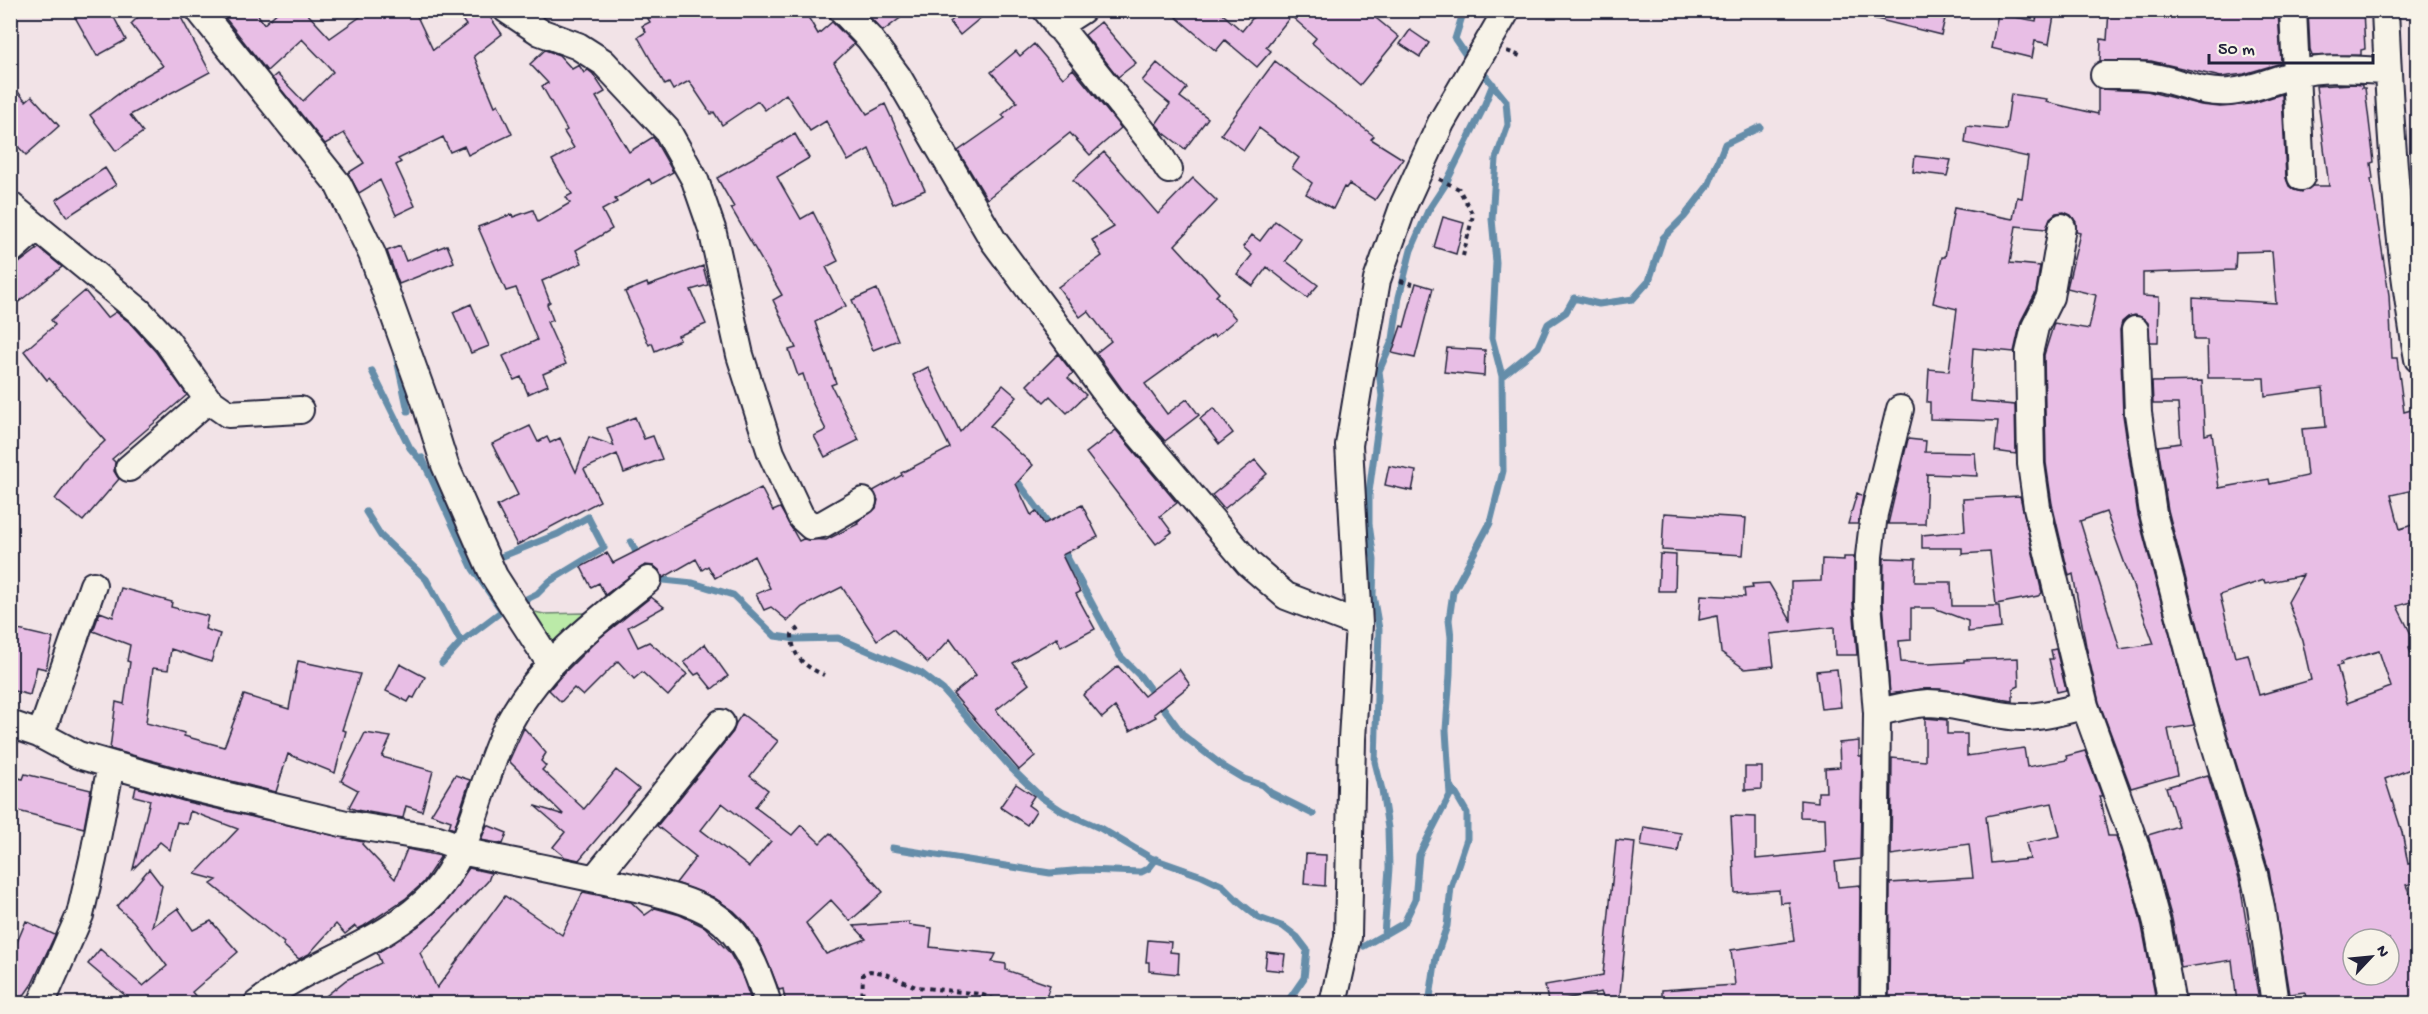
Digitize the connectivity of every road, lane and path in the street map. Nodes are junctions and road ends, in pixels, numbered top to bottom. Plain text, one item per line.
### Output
1 (199, 10) edge
2 (507, 10) edge
3 (842, 10) edge
4 (1082, 10) edge
5 (1507, 10) edge
6 (2293, 10) edge
7 (2385, 10) edge
8 (1052, 18) edge
9 (2388, 71) junction
10 (2297, 74) junction
11 (2104, 75) dead end
12 (1169, 170) dead end
13 (2301, 177) dead end
14 (1440, 179) dead end
15 (10, 205) edge
16 (37, 227) junction
17 (2062, 227) dead end
18 (10, 251) edge
19 (1462, 256) dead end
20 (1407, 282) dead end
21 (1413, 284) dead end
22 (2134, 330) dead end
23 (2418, 359) edge
24 (208, 400) junction
25 (1900, 410) dead end
26 (300, 411) dead end
27 (129, 468) dead end
28 (863, 501) dead end
29 (648, 580) dead end
30 (93, 585) dead end
31 (1359, 624) junction
32 (799, 628) dead end
33 (550, 663) junction
34 (824, 675) dead end
35 (2085, 706) junction
36 (1877, 712) junction
37 (721, 723) dead end
38 (10, 724) edge
39 (39, 734) junction
40 (111, 765) junction
41 (461, 851) junction
42 (595, 878) junction
43 (42, 1004) edge
44 (257, 1004) edge
45 (768, 1004) edge
46 (862, 1004) edge
47 (1007, 1004) edge
48 (1333, 1004) edge
49 (1874, 1004) edge
50 (2172, 1004) edge
51 (2275, 1004) edge

1 - 33 street
2 - 28 street
3 - 31 street
4 - 8 street
5 - 31 street
6 - 10 street
7 - 9 street
8 - 12 street
9 - 10 street
9 - 23 street
10 - 11 street
10 - 13 street
14 - 19 path
15 - 16 street
16 - 18 street
16 - 24 street
17 - 35 street
20 - 21 path
22 - 51 street
24 - 26 street
24 - 27 street
25 - 36 street
29 - 33 street
30 - 39 street
31 - 48 street
32 - 34 path
33 - 41 street
35 - 36 street
35 - 50 street
36 - 49 street
37 - 42 street
38 - 39 street
39 - 40 street
40 - 41 street
40 - 43 street
41 - 42 street
41 - 44 street
42 - 45 street
46 - 47 path

